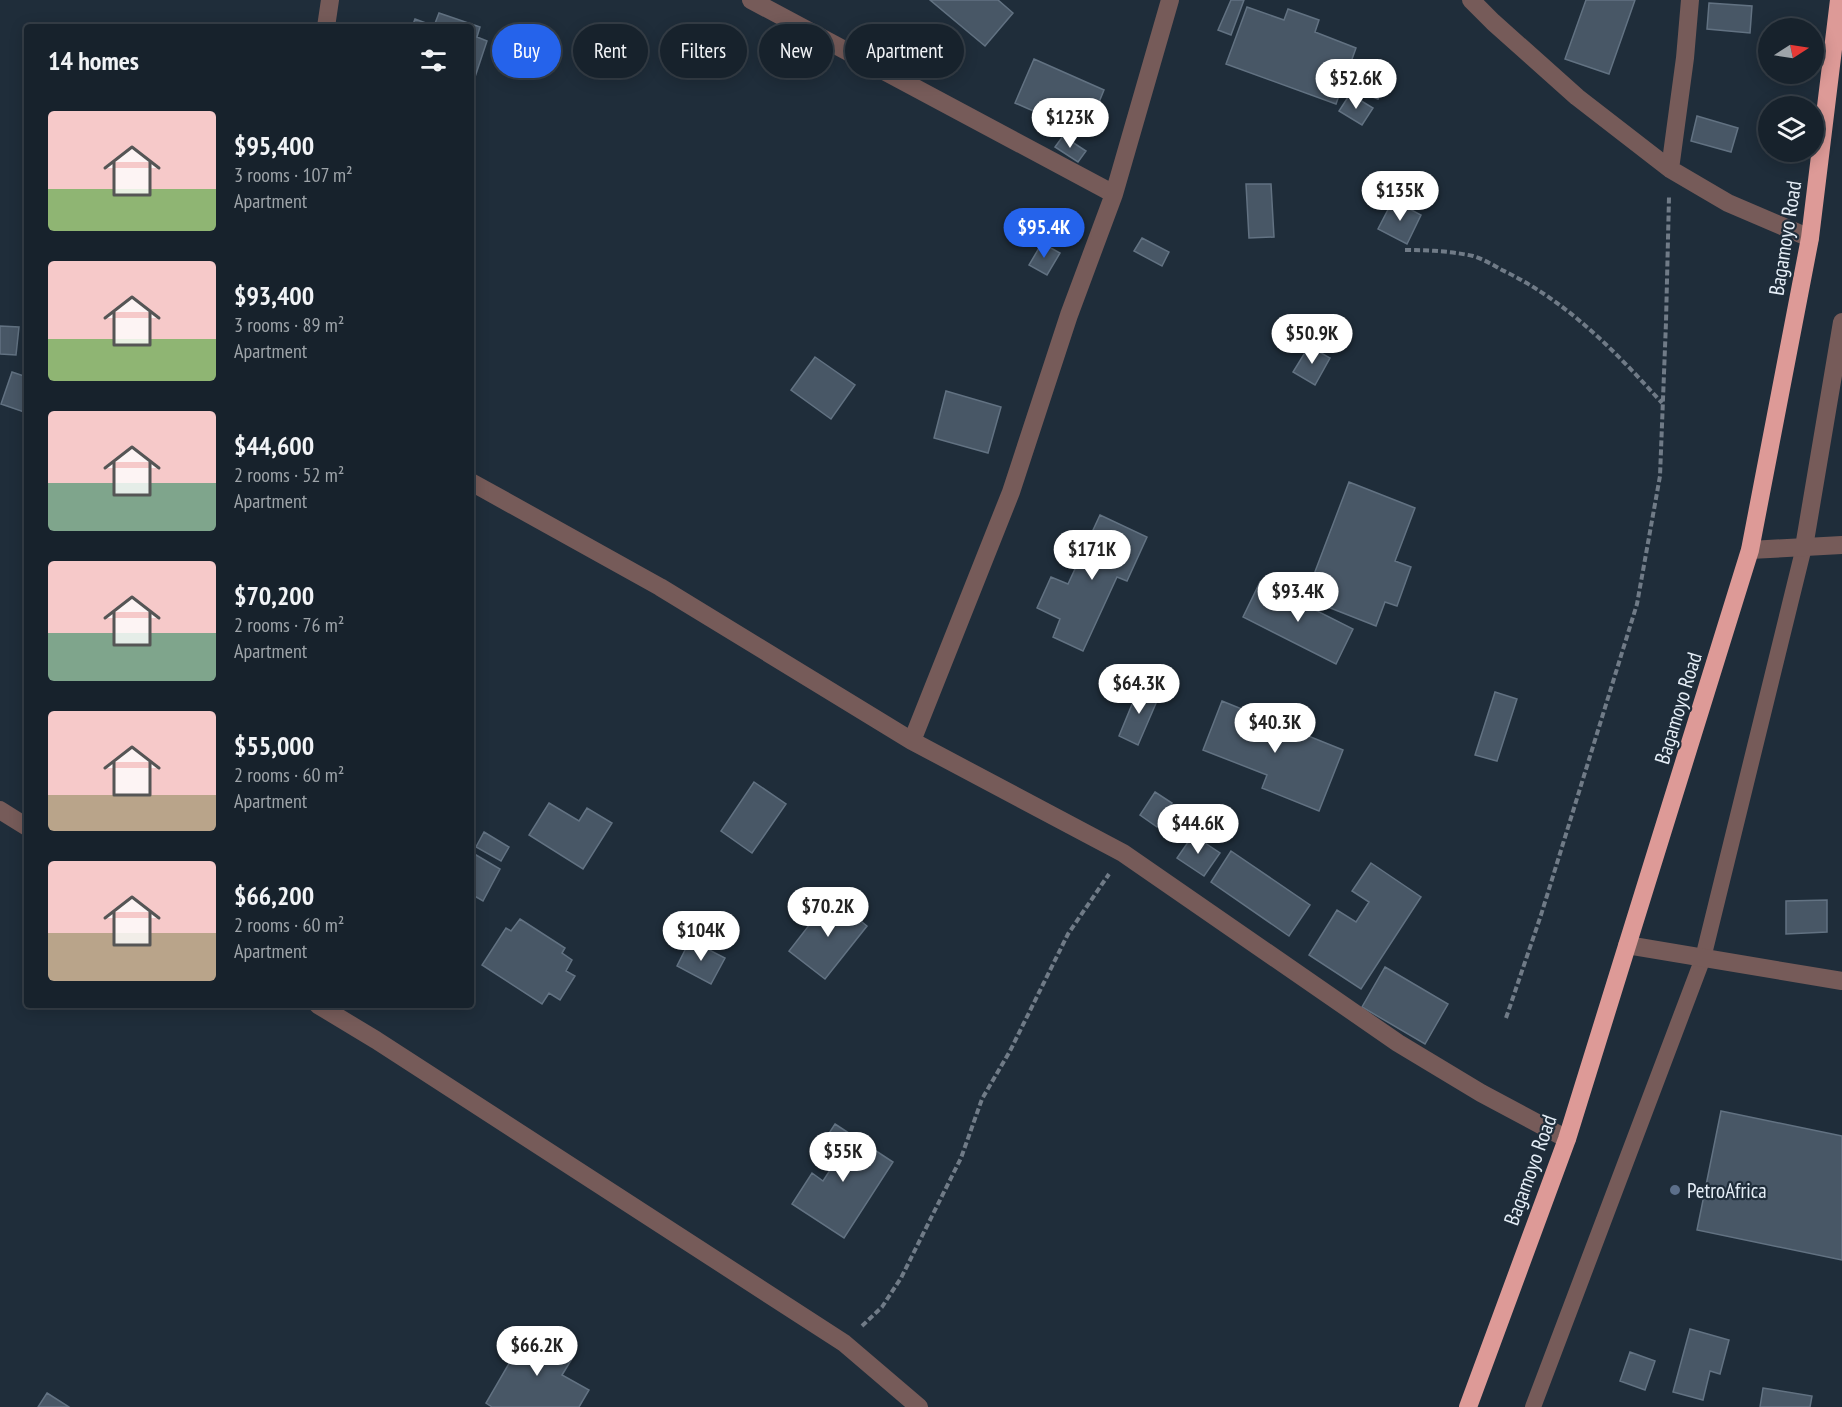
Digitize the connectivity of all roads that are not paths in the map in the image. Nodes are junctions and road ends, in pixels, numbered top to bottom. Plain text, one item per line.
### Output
1 (330, 0) edge
2 (751, 0) edge
3 (1170, 0) edge
4 (1471, 0) edge
5 (1690, 0) edge
6 (1839, 0) edge
7 (326, 24) edge
8 (1670, 169) junction
9 (1114, 194) junction
10 (1810, 238) junction
11 (1842, 322) edge
12 (474, 484) edge
13 (1842, 545) edge
14 (1804, 547) junction
15 (1750, 550) junction
16 (912, 741) junction
17 (0, 810) edge
18 (24, 825) edge
19 (1627, 945) junction
20 (1703, 958) junction
21 (1842, 981) edge
22 (323, 1008) edge
23 (1567, 1139) junction
24 (918, 1407) edge
25 (1468, 1407) edge
26 (1533, 1407) edge

1 - 7 street
2 - 9 street
3 - 9 street
4 - 8 street
5 - 8 street
6 - 10 highway, Bagamoyo Road
8 - 10 street
9 - 16 street
10 - 15 highway, Bagamoyo Road
11 - 14 street
12 - 16 street
13 - 14 street
14 - 15 street
14 - 20 lane
15 - 19 highway, Bagamoyo Road
16 - 23 street
17 - 18 street
19 - 20 street
19 - 23 highway, Bagamoyo Road
20 - 21 street
20 - 26 lane
22 - 24 street
23 - 25 highway, Bagamoyo Road

